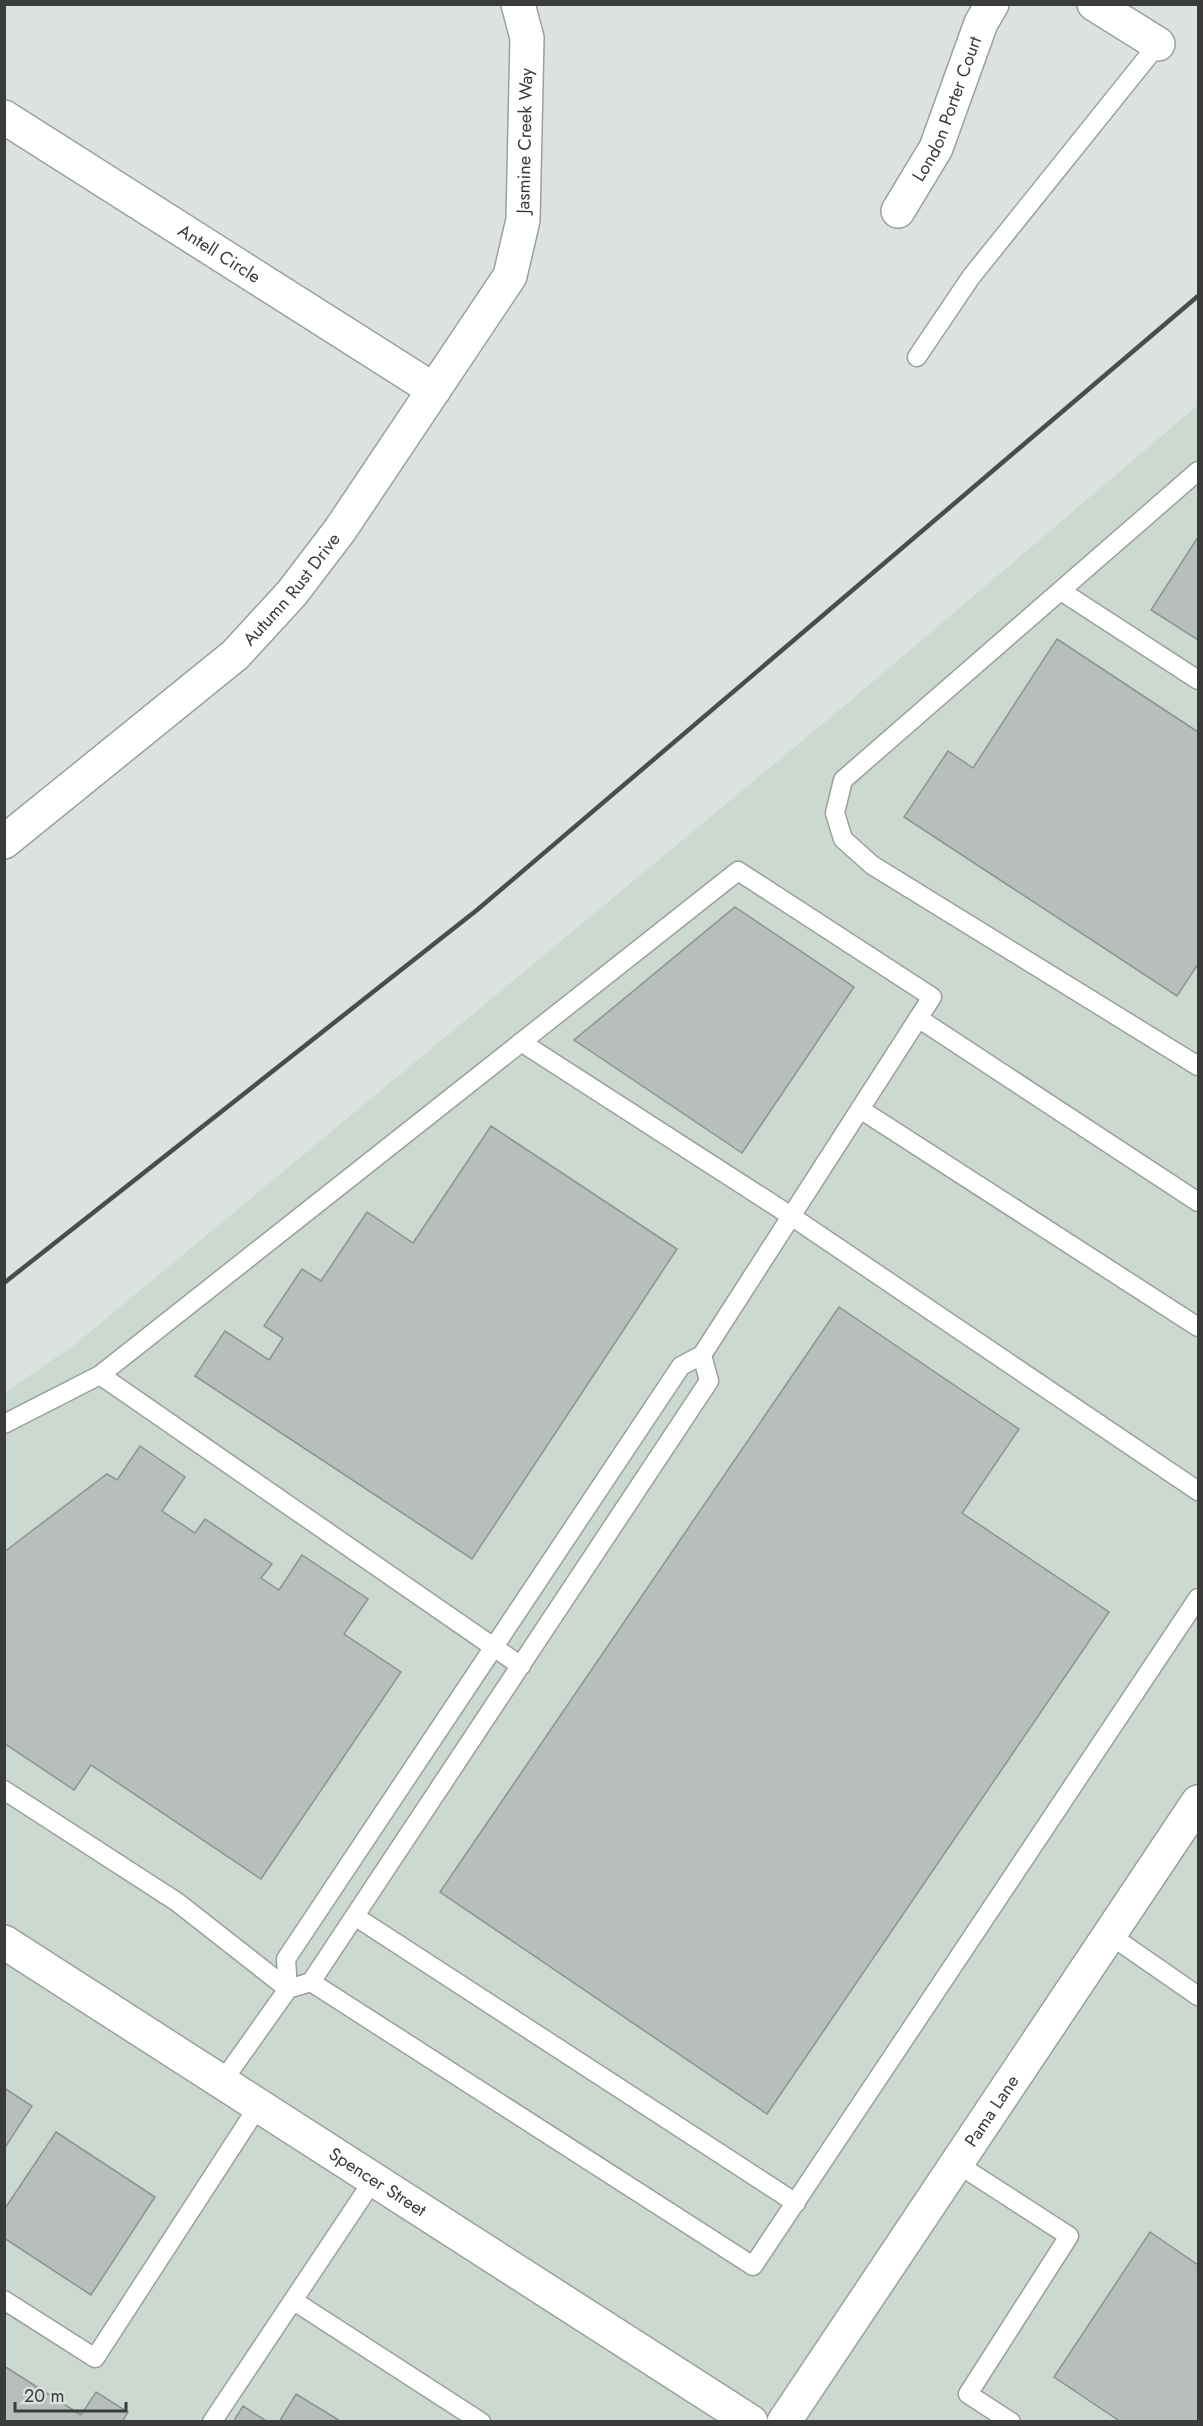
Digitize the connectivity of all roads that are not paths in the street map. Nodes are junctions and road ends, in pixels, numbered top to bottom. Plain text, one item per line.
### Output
1 (518, 4) edge
2 (992, 4) edge
3 (1094, 4) edge
4 (1158, 44) joint
5 (4, 117) edge
6 (898, 211) dead end
7 (510, 276) joint
8 (917, 357) dead end
9 (434, 390) junction
10 (1198, 471) edge
11 (1061, 591) junction
12 (1198, 680) edge
13 (4, 842) edge
14 (918, 1018) junction
15 (521, 1042) junction
16 (1198, 1066) edge
17 (860, 1109) junction
18 (1198, 1202) edge
19 (791, 1216) junction
20 (1198, 1327) edge
21 (702, 1355) junction
22 (100, 1375) junction
23 (4, 1424) edge
24 (1198, 1491) edge
25 (1198, 1598) edge
26 (493, 1647) junction
27 (521, 1666) junction
28 (4, 1790) edge
29 (1198, 1802) edge
30 (356, 1917) junction
31 (1110, 1935) junction
32 (4, 1942) edge
33 (311, 1982) junction
34 (288, 1989) junction
35 (1198, 1996) edge
36 (222, 2082) junction
37 (259, 2105) junction
38 (956, 2163) junction
39 (374, 2179) junction
40 (796, 2203) junction
41 (4, 2300) edge
42 (294, 2301) junction
43 (212, 2421) edge
44 (481, 2421) edge
45 (751, 2421) edge
46 (784, 2421) edge
47 (1011, 2421) edge

1 - 7 street, Jasmine Creek Way
2 - 6 street, London Porter Court
3 - 4 street
4 - 8 lane
5 - 9 street, Antell Circle
7 - 9 street, Autumn Rust Drive
9 - 13 street, Autumn Rust Drive
10 - 11 lane
11 - 12 lane
11 - 16 lane
14 - 15 lane
14 - 17 lane
14 - 18 lane
15 - 19 lane
15 - 22 lane
17 - 19 lane
17 - 20 lane
19 - 21 lane
19 - 24 lane
21 - 26 lane
21 - 27 lane
22 - 23 lane
22 - 26 lane
25 - 40 lane
26 - 27 lane
26 - 34 lane
27 - 30 lane
28 - 34 lane
29 - 31 street, Pama Lane
30 - 33 lane
30 - 40 lane
31 - 35 lane
31 - 38 street, Pama Lane
32 - 36 street, Spencer Street
33 - 34 lane
33 - 40 lane
34 - 36 lane
36 - 37 street, Spencer Street
37 - 39 street, Spencer Street
37 - 41 lane
38 - 46 street, Pama Lane
38 - 47 lane
39 - 42 lane
39 - 45 street, Spencer Street
42 - 43 lane
42 - 44 lane

